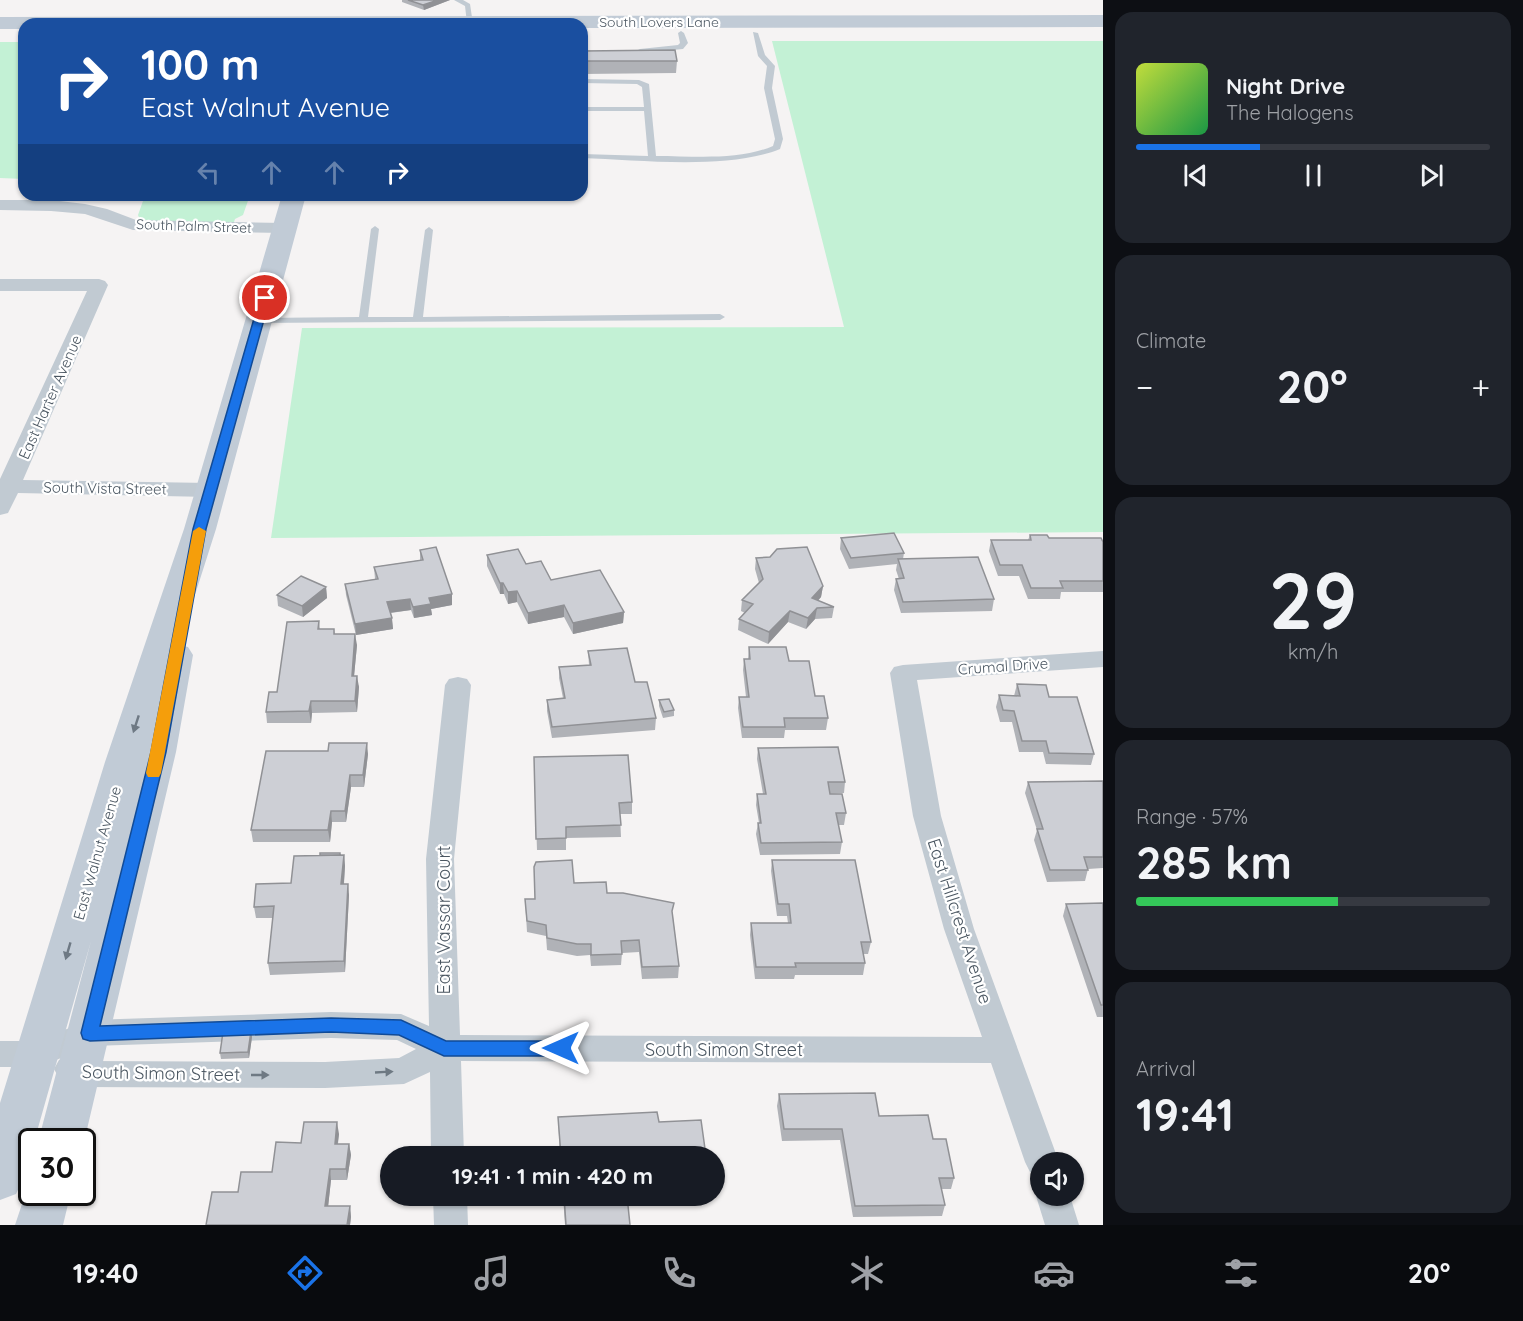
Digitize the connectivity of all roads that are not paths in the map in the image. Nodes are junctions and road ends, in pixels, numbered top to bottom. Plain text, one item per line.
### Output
1 (457, 0) edge
2 (469, 18) edge
3 (1103, 21) edge
4 (0, 23) edge
5 (18, 23) edge
6 (588, 23) edge
7 (1103, 32) edge
8 (0, 33) edge
9 (18, 33) edge
10 (588, 33) edge
11 (681, 33) junction
12 (755, 33) junction
13 (627, 51) edge
14 (588, 81) edge
15 (588, 109) edge
16 (648, 109) junction
17 (588, 156) edge
18 (652, 157) junction
19 (292, 201) edge
20 (0, 205) edge
21 (284, 228) junction
22 (375, 229) dead end
23 (429, 230) dead end
24 (0, 285) edge
25 (720, 317) dead end
26 (418, 318) junction
27 (363, 319) junction
28 (259, 321) junction
29 (5, 486) edge
30 (210, 490) junction
31 (0, 508) edge
32 (200, 529) junction
33 (1103, 659) edge
34 (903, 673) joint
35 (458, 684) dead end
36 (90, 1033) junction
37 (444, 1048) junction
38 (1004, 1050) junction
39 (0, 1054) edge
40 (38, 1054) junction
41 (79, 1074) junction
42 (65, 1128) edge
43 (448, 1146) edge
44 (1039, 1152) edge
45 (0, 1179) edge
46 (44, 1206) edge
47 (450, 1206) edge
48 (1056, 1206) edge
49 (39, 1225) edge
50 (451, 1225) edge
51 (1062, 1225) edge

1 - 2 lane
3 - 6 main road, South Lovers Lane
4 - 5 main road, South Lovers Lane
7 - 12 main road, South Lovers Lane
8 - 9 main road
10 - 11 main road, South Lovers Lane
11 - 12 main road, South Lovers Lane
11 - 13 lane
12 - 18 lane
14 - 16 lane
15 - 16 lane
16 - 18 lane
17 - 18 lane
19 - 21 main road, East Walnut Avenue
20 - 21 street, South Palm Street
21 - 28 main road, East Walnut Avenue
22 - 27 lane
23 - 26 lane
24 - 29 street, East Harter Avenue
25 - 26 lane
26 - 27 lane
27 - 28 lane
28 - 30 main road, East Walnut Avenue
29 - 30 street, South Vista Street
29 - 31 street, East Harter Avenue
30 - 32 main road, East Walnut Avenue
32 - 36 main road, East Walnut Avenue
32 -> 40 main road, East Walnut Avenue
33 - 34 street, Crumal Drive
34 - 38 street, East Hillcrest Avenue
35 - 37 street, East Vassar Court
36 - 37 street, South Simon Street
36 - 40 street, South Simon Street
36 - 41 main road, East Walnut Avenue
37 - 38 street, South Simon Street
41 -> 37 street, South Simon Street
37 - 43 street, East Vassar Court
38 - 44 street, East Hillcrest Avenue
39 - 40 street
40 - 41 street, South Simon Street
40 - 45 main road, East Walnut Avenue
41 - 42 main road, East Walnut Avenue
46 - 49 main road
47 - 50 street
48 - 51 street

